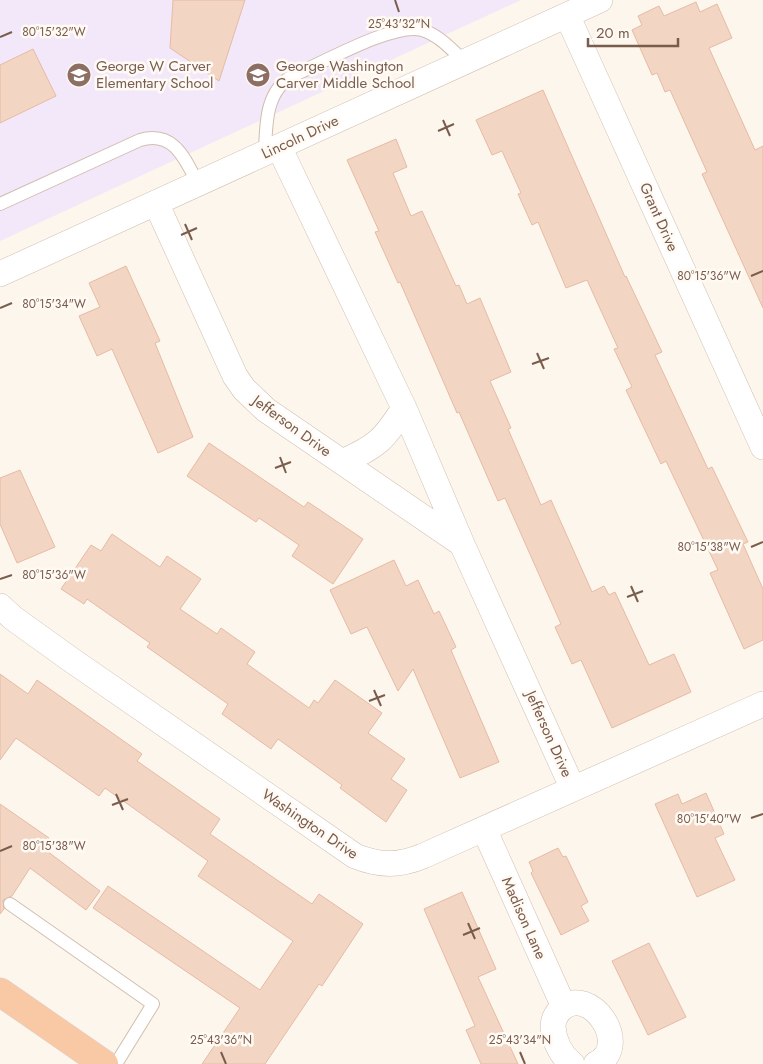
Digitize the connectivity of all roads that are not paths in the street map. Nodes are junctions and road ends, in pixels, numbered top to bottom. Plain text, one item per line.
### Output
1 (600, 0) edge
2 (567, 15) junction
3 (465, 62) junction
4 (272, 150) junction
5 (198, 184) junction
6 (156, 203) junction
7 (0, 204) edge
8 (0, 274) edge
9 (404, 408) junction
10 (763, 447) edge
11 (342, 462) junction
12 (462, 544) junction
13 (0, 606) edge
14 (763, 704) edge
15 (573, 788) junction
16 (484, 829) junction
17 (10, 904) dead end
18 (0, 992) edge
19 (564, 1007) junction
20 (104, 1064) edge
21 (116, 1064) edge
22 (572, 1064) edge
23 (596, 1064) edge

1 - 2 street, Lincoln Drive
2 - 3 street, Lincoln Drive
2 - 10 street, Grant Drive
3 - 4 street, Lincoln Drive
3 - 4 lane
4 - 5 street, Lincoln Drive
4 - 9 street, Jefferson Drive
5 - 6 street, Lincoln Drive
5 - 7 lane
6 - 8 street, Lincoln Drive
6 - 11 street, Jefferson Drive
9 - 11 street
9 - 12 street, Jefferson Drive
11 - 12 street, Jefferson Drive
12 - 15 street, Jefferson Drive
13 - 16 street, Washington Drive
14 - 15 street, Washington Drive
15 - 16 street, Washington Drive
16 - 19 street, Madison Lane
17 - 21 lane
18 - 20 highway
19 - 22 street
19 - 23 street

